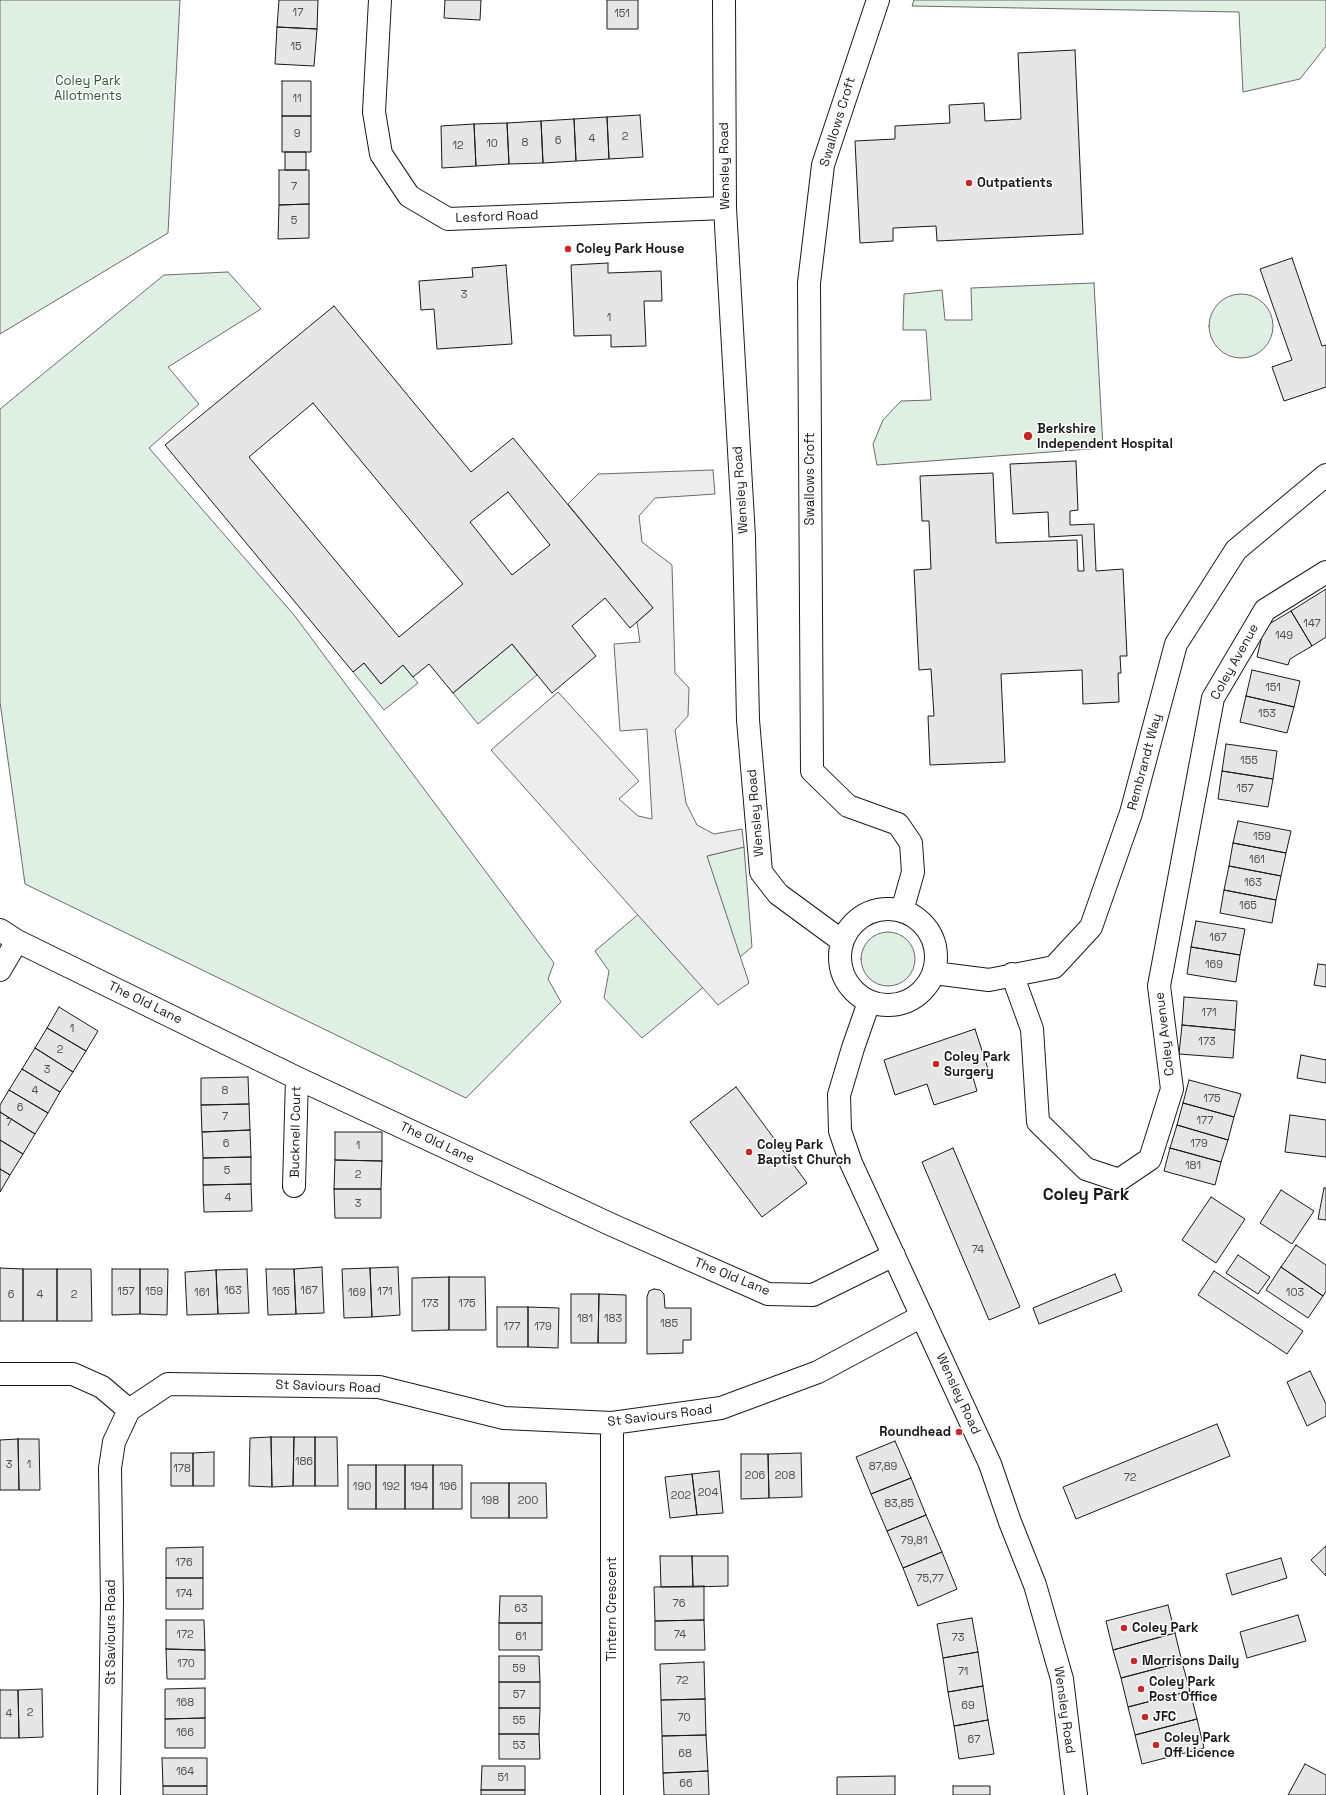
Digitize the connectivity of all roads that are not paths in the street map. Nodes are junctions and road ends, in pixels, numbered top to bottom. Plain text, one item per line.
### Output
1 (380, 0) edge
2 (724, 0) edge
3 (878, 0) edge
4 (725, 208) junction
5 (1326, 475) edge
6 (1326, 572) edge
7 (902, 911) junction
8 (8, 936) edge
9 (842, 941) junction
10 (0, 970) edge
11 (934, 973) junction
12 (1012, 974) junction
13 (869, 1002) junction
14 (297, 1078) junction
15 (294, 1186) dead end
16 (894, 1255) junction
17 (922, 1316) junction
18 (0, 1374) edge
19 (129, 1410) junction
20 (612, 1423) junction
21 (109, 1795) edge
22 (612, 1795) edge
23 (1076, 1795) edge

1 - 4 street, Lesford Road
2 - 4 street, Wensley Road
3 - 7 street, Swallows Croft
4 - 9 street, Wensley Road
5 - 12 street, Rembrandt Way
6 - 12 street, Coley Avenue
7 - 9 street
7 - 11 street
8 - 10 street, The Old Lane
8 - 14 street, The Old Lane
9 - 13 street
11 - 12 street, Rembrandt Way
11 - 13 street
13 - 16 street, Wensley Road
14 - 15 street, Bucknell Court
14 - 16 street, The Old Lane
16 - 17 street, Wensley Road
17 - 20 street, St Saviours Road
17 - 23 street, Wensley Road
18 - 19 street
19 - 20 street, St Saviours Road
19 - 21 street, St Saviours Road
20 - 22 street, Tintern Crescent

